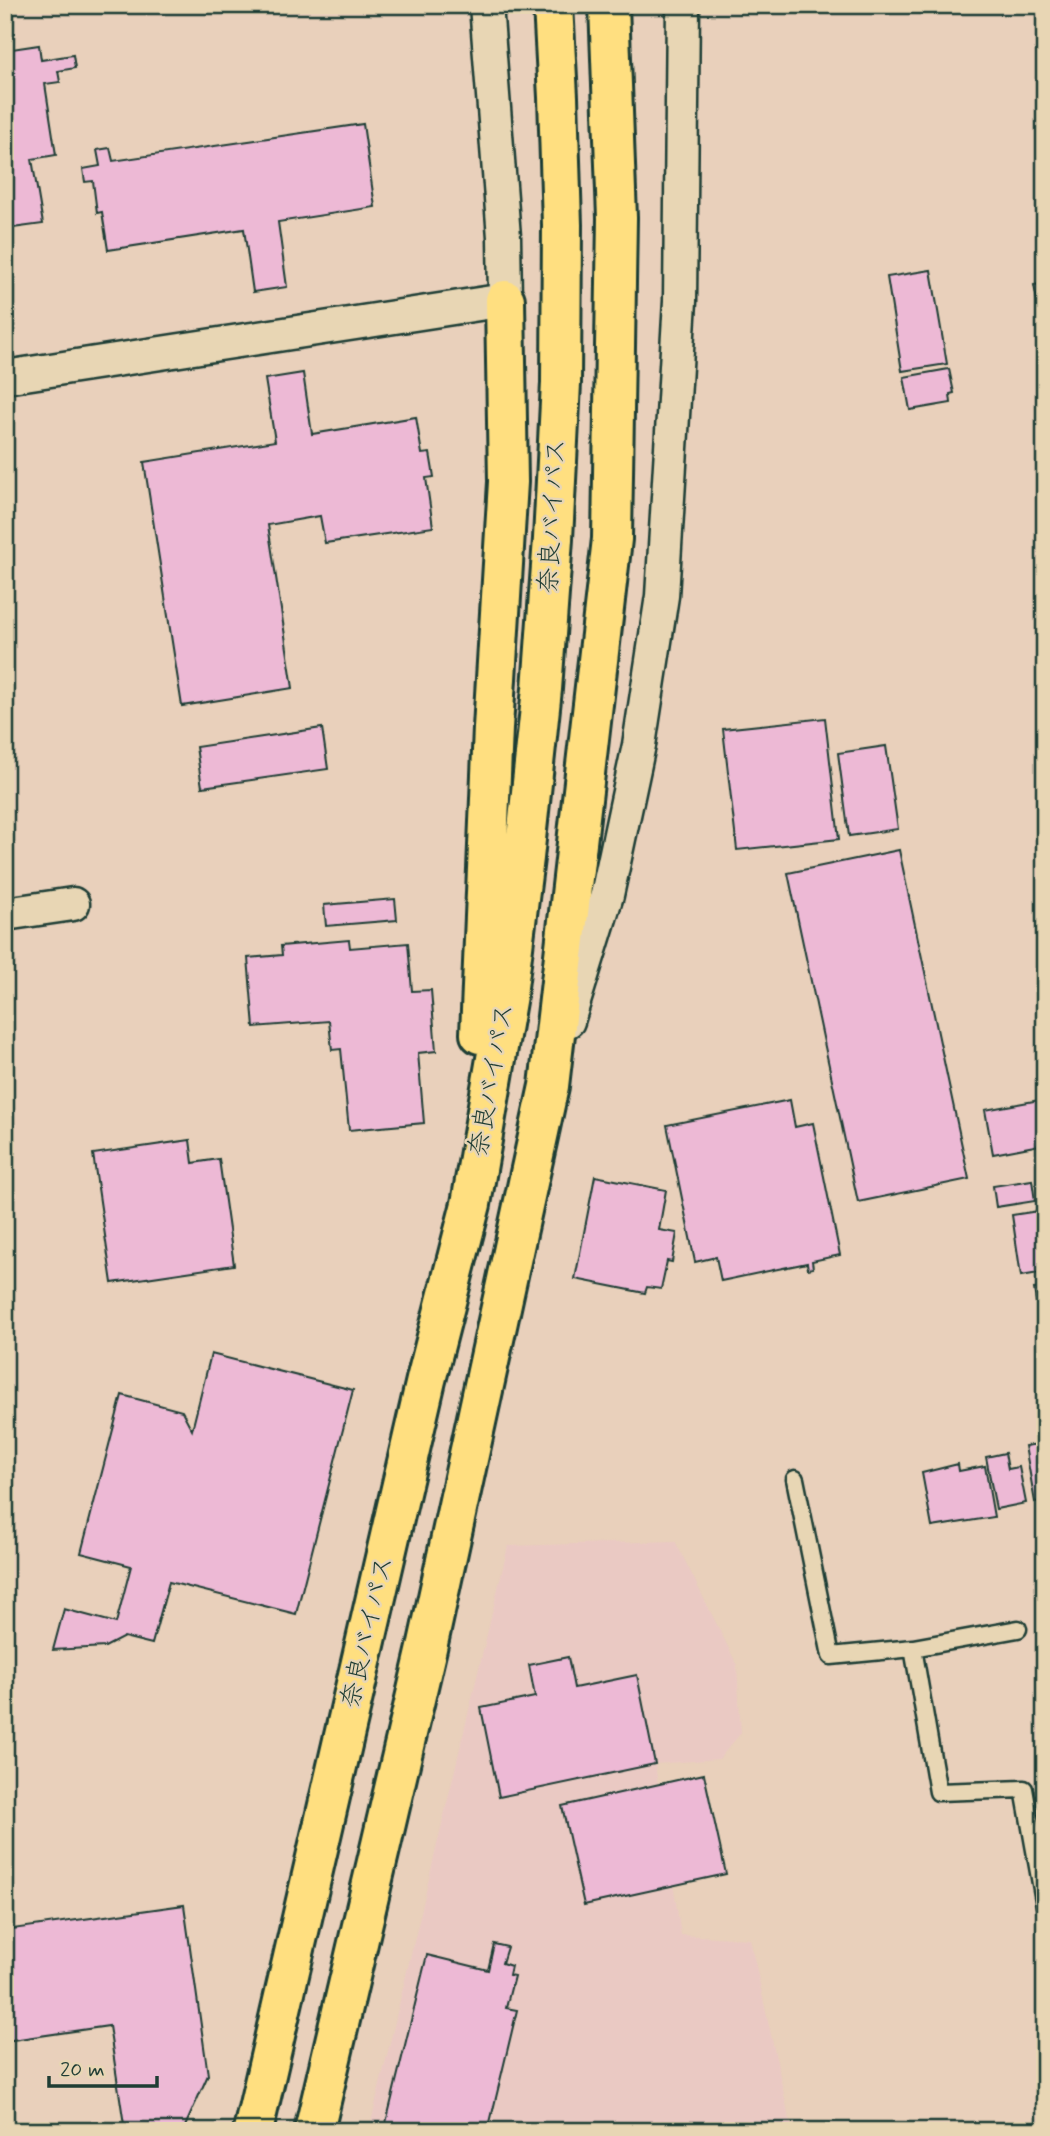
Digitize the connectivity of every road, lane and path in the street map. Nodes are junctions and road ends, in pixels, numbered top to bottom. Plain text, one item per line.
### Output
1 (486, 5) edge
2 (553, 5) edge
3 (609, 5) edge
4 (683, 5) edge
5 (505, 300) junction
6 (5, 377) edge
7 (73, 904) dead end
8 (5, 914) edge
9 (549, 1086) junction
10 (471, 1204) junction
11 (795, 1479) dead end
12 (1018, 1629) dead end
13 (913, 1648) junction
14 (1045, 1906) edge
15 (253, 2131) edge
16 (314, 2131) edge

1 - 5 street
2 - 10 highway, 奈良バイパス
3 - 9 highway, 奈良バイパス
4 - 9 street
5 - 6 street
5 - 10 highway
7 - 8 street
9 - 16 highway, 奈良バイパス
10 - 15 highway, 奈良バイパス
11 - 13 lane
12 - 13 lane
13 - 14 lane

